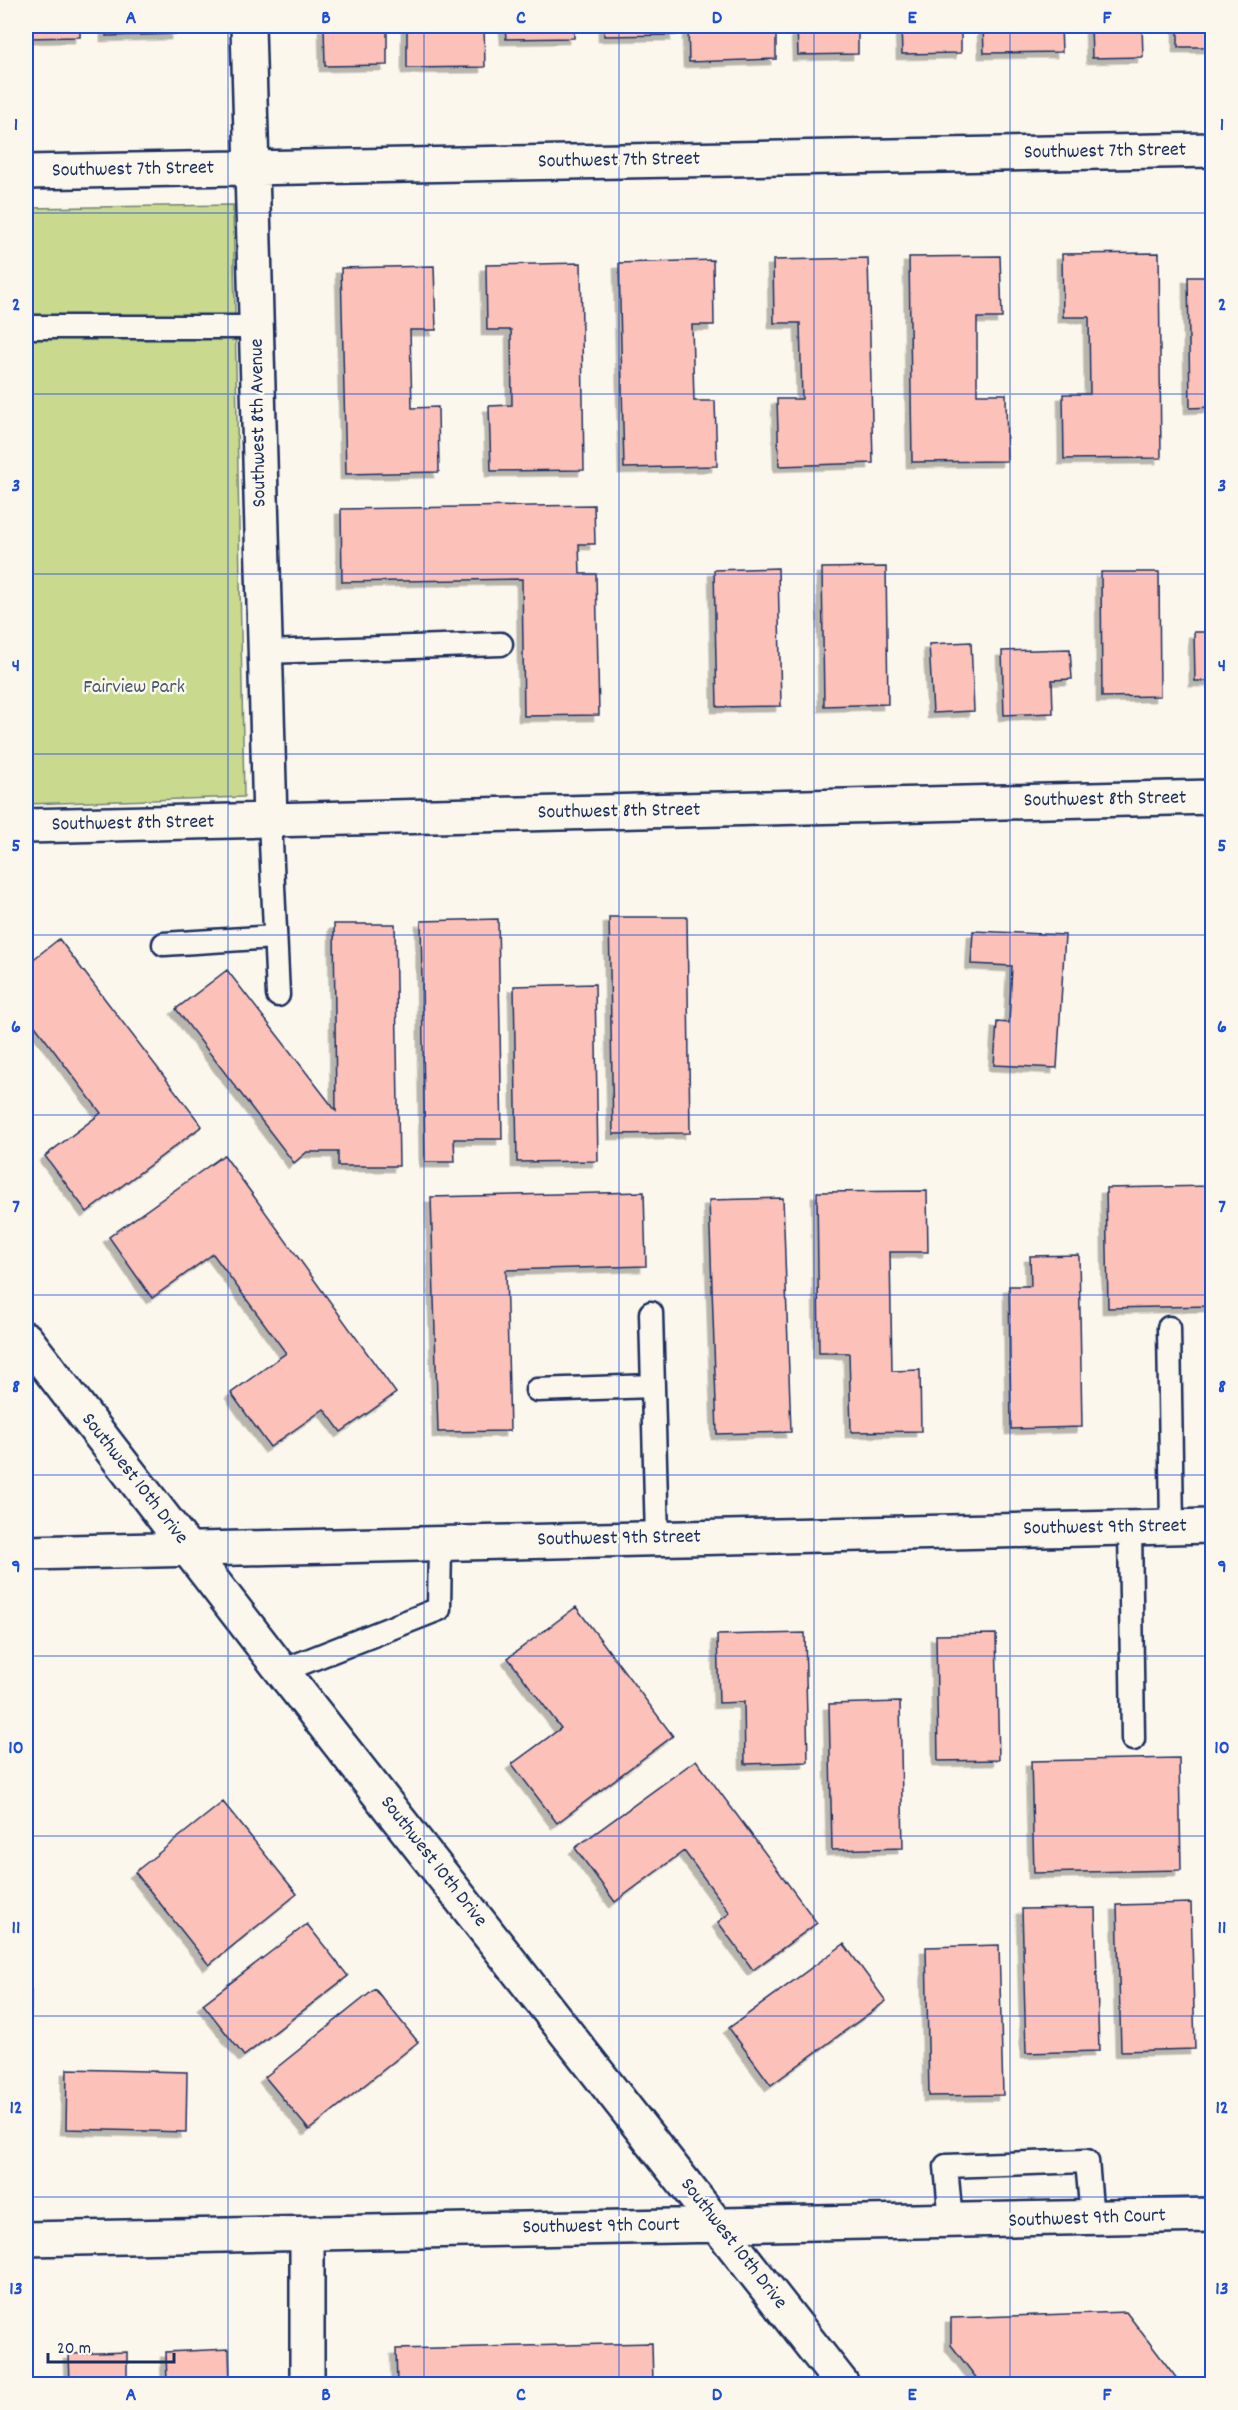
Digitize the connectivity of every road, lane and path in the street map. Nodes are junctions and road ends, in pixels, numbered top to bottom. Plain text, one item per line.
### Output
1 (248, 26) edge
2 (1212, 150) edge
3 (253, 168) junction
4 (26, 172) edge
5 (26, 327) edge
6 (257, 327) junction
7 (501, 644) dead end
8 (265, 652) junction
9 (1212, 797) edge
10 (270, 820) junction
11 (26, 826) edge
12 (274, 938) junction
13 (164, 944) dead end
14 (278, 995) dead end
15 (651, 1313) dead end
16 (1168, 1328) dead end
17 (26, 1339) edge
18 (653, 1386) junction
19 (537, 1390) dead end
20 (1212, 1526) edge
21 (1172, 1527) junction
22 (1130, 1528) junction
23 (657, 1538) junction
24 (440, 1543) junction
25 (188, 1549) junction
26 (26, 1553) edge
27 (282, 1671) junction
28 (1133, 1739) dead end
29 (1212, 2215) edge
30 (1092, 2218) junction
31 (951, 2222) junction
32 (720, 2226) junction
33 (307, 2234) junction
34 (26, 2239) edge
35 (308, 2385) edge
36 (842, 2385) edge

1 - 3 street, Southwest 8th Avenue
2 - 3 street, Southwest 7th Street
3 - 4 street, Southwest 7th Street
3 - 6 street, Southwest 8th Avenue
5 - 6 lane
6 - 8 street, Southwest 8th Avenue
7 - 8 lane
8 - 10 street, Southwest 8th Avenue
9 - 10 street, Southwest 8th Street
10 - 11 street, Southwest 8th Street
10 - 12 lane
12 - 13 lane
12 - 14 lane
15 - 18 lane
16 - 21 lane
17 - 25 street, Southwest 10th Drive
18 - 19 lane
18 - 23 lane
20 - 21 street, Southwest 9th Street
21 - 22 street, Southwest 9th Street
22 - 23 street, Southwest 9th Street
22 - 28 lane
23 - 24 street, Southwest 9th Street
24 - 25 street, Southwest 9th Street
24 - 27 lane
25 - 26 street, Southwest 9th Street
25 - 27 street, Southwest 10th Drive
27 - 32 street, Southwest 10th Drive
29 - 30 street, Southwest 9th Court
30 - 31 street, Southwest 9th Court
30 - 31 lane
31 - 32 street, Southwest 9th Court
32 - 33 street, Southwest 9th Court
32 - 36 street, Southwest 10th Drive
33 - 34 street, Southwest 9th Court
33 - 35 street

